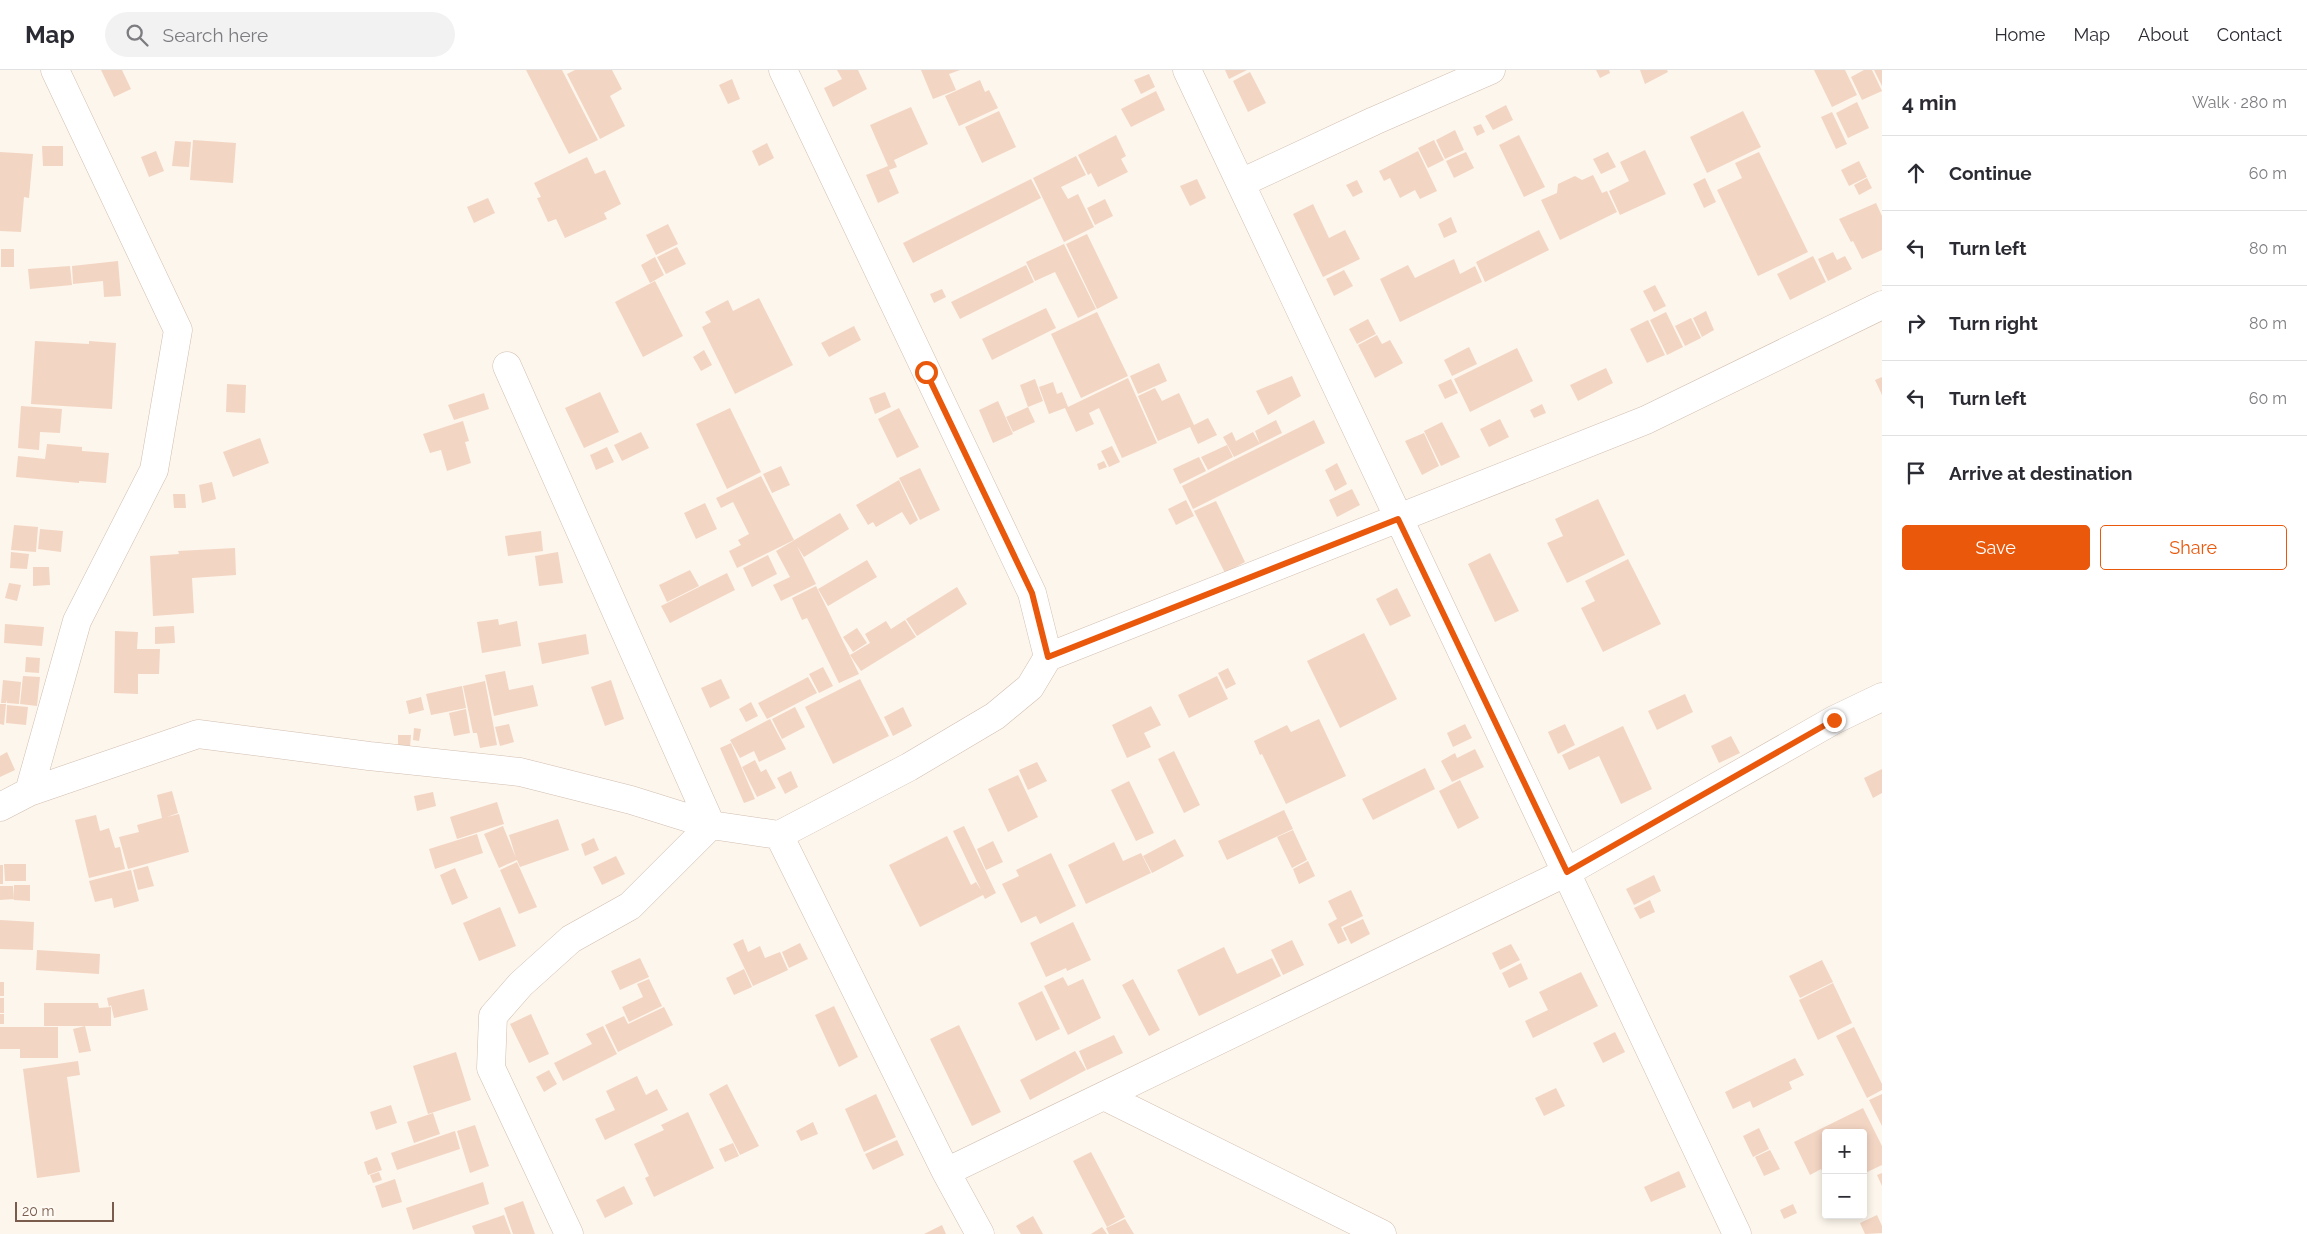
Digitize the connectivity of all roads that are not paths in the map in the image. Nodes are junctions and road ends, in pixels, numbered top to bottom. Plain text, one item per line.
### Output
1 (55, 70) edge
2 (782, 70) edge
3 (1187, 70) edge
4 (1491, 70) edge
5 (1241, 183) junction
6 (1882, 305) edge
7 (507, 366) dead end
8 (1398, 519) junction
9 (1048, 657) junction
10 (1882, 697) edge
11 (29, 792) junction
12 (0, 807) edge
13 (711, 825) junction
14 (779, 835) junction
15 (1567, 872) junction
16 (1104, 1096) junction
17 (946, 1172) junction
18 (569, 1234) edge
19 (980, 1234) edge
20 (1382, 1234) edge
21 (1737, 1234) edge

1 - 11 street
2 - 9 street
3 - 5 street
4 - 5 street
5 - 8 street
6 - 8 street
7 - 13 street
8 - 9 street
8 - 15 street
9 - 14 street
10 - 15 street
11 - 12 street
11 - 13 street
13 - 14 street
13 - 18 street
14 - 17 street
15 - 16 street
15 - 21 street
16 - 17 street
16 - 20 street
17 - 19 street

